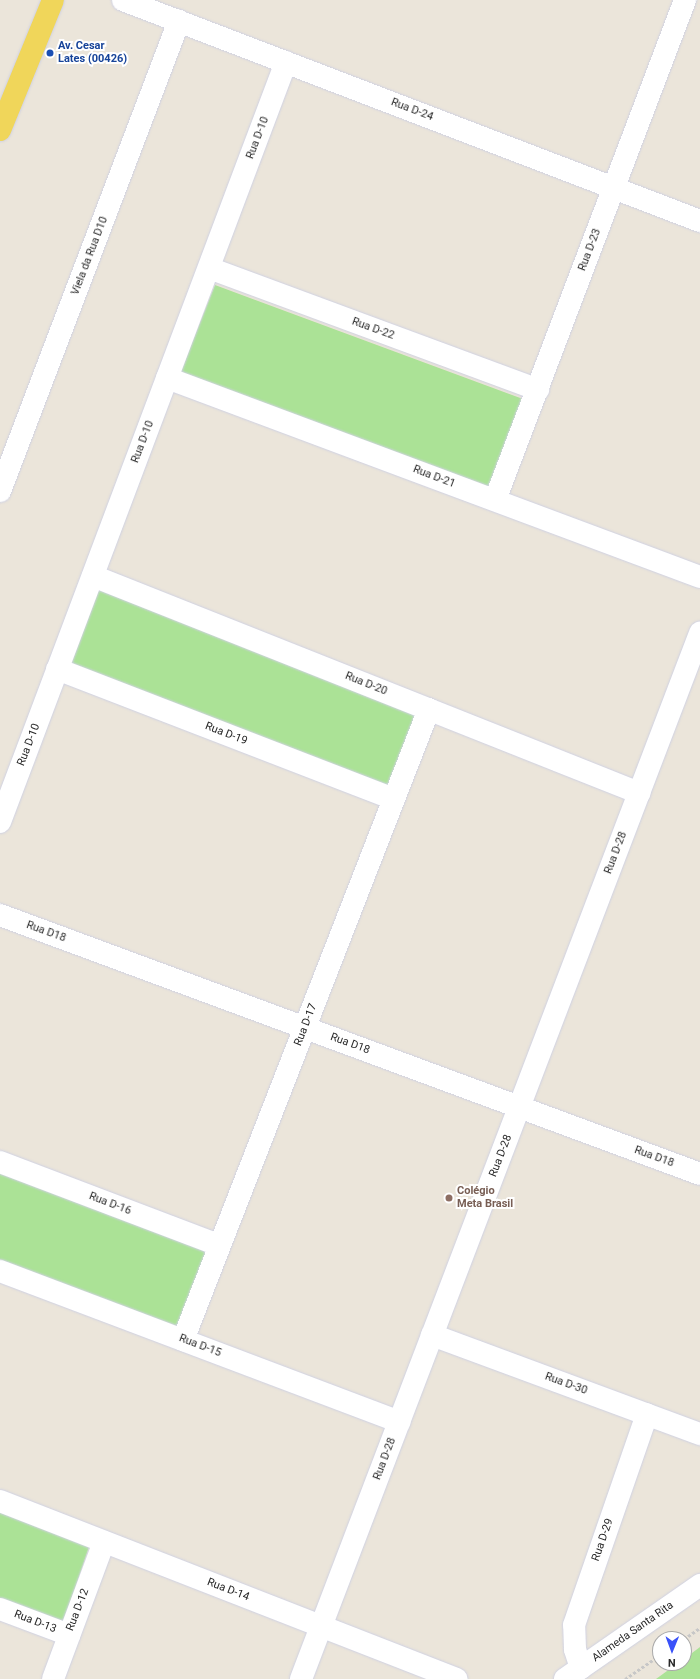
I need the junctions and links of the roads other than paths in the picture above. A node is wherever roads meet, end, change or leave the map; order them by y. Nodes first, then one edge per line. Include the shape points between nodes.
1 (53, 0) edge
2 (124, 0) edge
3 (685, 0) edge
4 (179, 20) junction
5 (286, 62) junction
6 (0, 130) edge
7 (614, 188) junction
8 (700, 221) edge
9 (209, 268) junction
10 (167, 378) junction
11 (538, 390) junction
12 (0, 491) edge
13 (495, 500) junction
14 (92, 576) junction
15 (700, 577) edge
16 (700, 633) edge
17 (694, 668) edge
18 (57, 669) junction
19 (429, 710) junction
20 (639, 793) junction
21 (394, 799) junction
22 (0, 822) edge
23 (0, 915) edge
24 (305, 1028) junction
25 (519, 1107) junction
26 (0, 1162) edge
27 (700, 1174) edge
28 (219, 1245) junction
29 (0, 1271) edge
30 (432, 1335) junction
31 (182, 1340) junction
32 (647, 1414) junction
33 (399, 1422) junction
34 (700, 1434) edge
35 (0, 1501) edge
36 (104, 1542) junction
37 (700, 1585) edge
38 (0, 1609) edge
39 (321, 1626) junction
40 (69, 1635) junction
41 (573, 1673) edge
42 (53, 1679) edge
43 (301, 1679) edge
44 (456, 1679) edge

1 - 6 main road
2 - 4 street, Rua D-24
3 - 7 street, Rua D-23
4 - 5 street, Rua D-24
4 - 12 street, Viela da Rua D10
5 - 7 street, Rua D-24
5 - 9 street, Rua D-10
7 - 8 street, Rua D-24
7 - 11 street, Rua D-23
9 - 10 street, Rua D-10
9 - 11 street, Rua D-22
10 - 13 street, Rua D-21
10 - 14 street, Rua D-10
11 - 13 street, Rua D-23
13 - 15 street, Rua D-21
14 - 18 street, Rua D-10
14 - 19 street, Rua D-20
16 - 17 street, Rua D-28
17 - 20 street, Rua D-28
18 - 21 street, Rua D-19
18 - 22 street, Rua D-10
19 - 20 street, Rua D-20
19 - 21 street, Rua D-17
20 - 25 street, Rua D-28
21 - 24 street, Rua D-17
23 - 24 street, Rua D18
24 - 25 street, Rua D18
24 - 28 street, Rua D-17
25 - 27 street, Rua D18
25 - 30 street, Rua D-28
26 - 28 street, Rua D-16
28 - 31 street, Rua D-17
29 - 31 street, Rua D-15
30 - 32 street, Rua D-30
30 - 33 street, Rua D-28
31 - 33 street, Rua D-15
32 - 34 street, Rua D-30
32 - 41 street, Rua D-29 via 574,1625
33 - 39 street, Rua D-28
35 - 36 street, Rua D-14
36 - 39 street, Rua D-14
36 - 40 street, Rua D-12
37 - 41 street, Alameda Santa Rita
38 - 40 street, Rua D-13
39 - 43 street, Rua D-28
39 - 44 street, Rua D-14
40 - 42 street, Rua D-12

